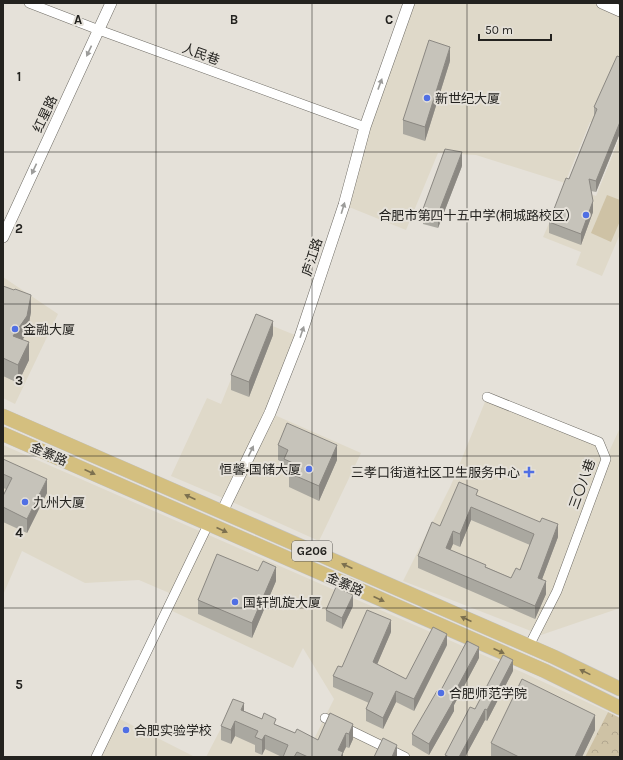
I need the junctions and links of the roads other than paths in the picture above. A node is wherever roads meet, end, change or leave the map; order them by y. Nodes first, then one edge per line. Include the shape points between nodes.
1 (29, 3) edge
2 (111, 3) edge
3 (409, 3) edge
4 (602, 3) edge
5 (620, 11) edge
6 (99, 30) junction
7 (365, 127) junction
8 (3, 237) edge
9 (487, 397) dead end
10 (3, 416) edge
11 (3, 434) edge
12 (222, 512) junction
13 (205, 531) dead end
14 (529, 646) junction
15 (620, 689) edge
16 (620, 708) edge
17 (325, 718) dead end
18 (96, 757) edge
19 (405, 757) edge

1 - 6 street, 人民巷
2 - 6 street, 红星路
7 -> 3 street, 庐江路
4 - 5 street
6 - 7 street, 人民巷
6 -> 8 street, 红星路
12 -> 7 street, 庐江路 via 270,413 300,337 344,206
9 - 14 street, 三〇八巷 via 599,442 606,459 557,591
12 -> 10 main road, 金寨路 / G206
11 -> 16 main road, 金寨路 via 545,671
14 -> 12 main road, 金寨路 / G206
13 - 18 street
15 -> 14 main road, 金寨路 / G206
17 - 19 street

